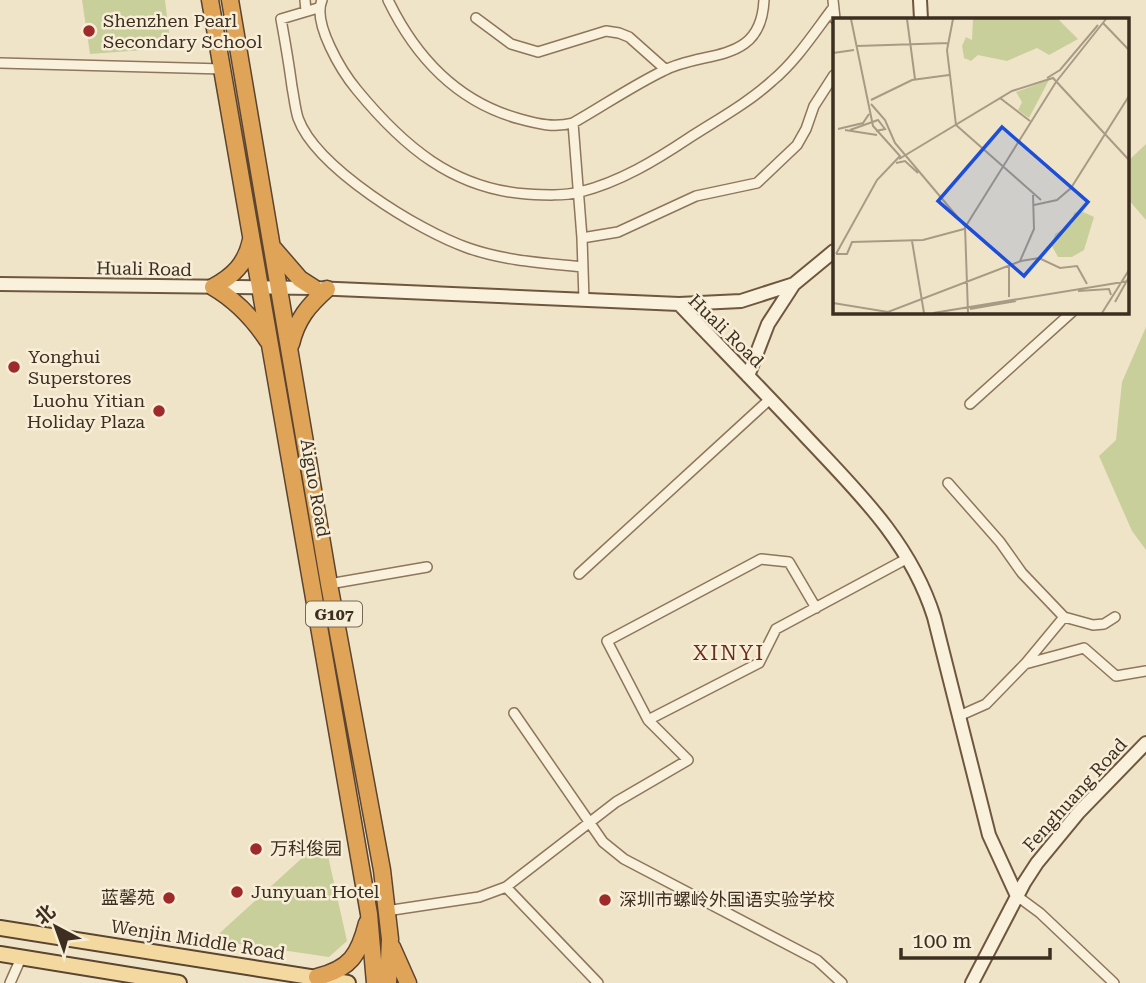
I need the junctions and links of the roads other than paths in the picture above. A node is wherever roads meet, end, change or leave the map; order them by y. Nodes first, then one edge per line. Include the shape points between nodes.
1 (210, 0) edge
2 (230, 0) edge
3 (305, 0) edge
4 (388, 0) edge
5 (764, 0) edge
6 (920, 0) edge
7 (320, 4) edge
8 (833, 4) edge
9 (306, 11) junction
10 (477, 18) dead end
11 (920, 18) edge
12 (0, 63) edge
13 (223, 69) junction
14 (665, 69) junction
15 (833, 78) edge
16 (573, 124) junction
17 (579, 192) junction
18 (252, 234) junction
19 (582, 238) junction
20 (272, 246) junction
21 (833, 253) edge
22 (583, 267) junction
23 (0, 284) edge
24 (794, 284) junction
25 (213, 288) junction
26 (261, 288) junction
27 (279, 288) junction
28 (320, 289) junction
29 (584, 300) junction
30 (679, 304) junction
31 (1071, 313) edge
32 (271, 345) junction
33 (289, 350) junction
34 (748, 376) junction
35 (770, 399) junction
36 (970, 404) dead end
37 (948, 483) dead end
38 (908, 558) junction
39 (427, 567) dead end
40 (579, 574) dead end
41 (329, 584) junction
42 (816, 608) junction
43 (1064, 617) junction
44 (1115, 617) dead end
45 (1025, 664) junction
46 (1146, 671) edge
47 (514, 713) dead end
48 (959, 716) junction
49 (648, 720) junction
50 (1146, 743) edge
51 (589, 822) junction
52 (506, 887) junction
53 (1017, 896) junction
54 (386, 911) junction
55 (369, 914) junction
56 (0, 928) edge
57 (390, 939) junction
58 (0, 954) edge
59 (21, 958) junction
60 (317, 977) junction
61 (153, 981) edge
62 (10, 983) edge
63 (179, 983) edge
64 (348, 983) edge
65 (374, 983) edge
66 (388, 983) edge
67 (408, 983) edge
68 (598, 983) edge
69 (842, 983) edge
70 (972, 983) edge
71 (1114, 983) edge

1 - 13 highway, Aiguo Road / G107
2 - 20 highway, Aiguo Road / G107
3 - 9 street
4 - 16 street via 418,52 468,98 497,113 539,125
5 - 14 street via 756,30 744,45 728,54
6 - 11 street
7 - 9 street
7 - 17 street via 332,55 342,73 400,137 438,166 468,183 499,192
8 - 17 street via 770,83 657,159
9 - 22 street via 281,19 298,117 336,167 422,228 468,248 514,260
10 - 14 street via 511,44 538,52 606,32 619,33
12 - 13 street
13 - 18 highway, Aiguo Road / G107
14 - 16 street
15 - 19 street via 797,145 757,183 696,196 618,232
16 - 17 street
17 - 19 street
18 - 25 highway via 244,261
18 - 26 highway, Aiguo Road / G107
19 - 22 street
20 - 27 highway, Aiguo Road / G107
20 - 28 highway via 300,279
21 - 24 street
22 - 29 street
23 - 25 street, Huali Road
24 - 30 street via 741,301
24 - 34 street via 768,324
25 - 26 street, Huali Road
25 - 32 highway via 244,309
26 - 27 street, Huali Road
26 - 32 highway, Aiguo Road / G107
27 - 28 street, Huali Road
27 - 33 highway, Aiguo Road / G107
28 - 29 street, Huali Road
28 - 33 highway via 295,327
29 - 30 street, Huali Road
30 - 34 street, Huali Road
31 - 36 street
32 - 55 highway, Aiguo Road / G107
33 - 41 highway, Aiguo Road / G107
34 - 35 street, Huali Road
35 - 38 street, Huali Road via 872,508
35 - 40 street
37 - 43 street
38 - 42 street
38 - 48 street, Huali Road via 932,608
39 - 41 street
41 - 54 highway, Aiguo Road / G107
42 - 49 street via 776,629 759,663
42 - 49 street via 789,562 761,559 607,641
43 - 44 street via 1093,625
43 - 45 street
45 - 46 street via 1084,648 1116,676
45 - 48 street via 986,704
47 - 51 street
48 - 53 street, Huali Road via 989,835
49 - 51 street via 688,760
50 - 53 street, Fenghuang Road via 1058,836
51 - 52 street
51 - 69 street via 603,842 624,859 817,960
52 - 54 street via 479,897
52 - 68 street
53 - 70 street, Fenghuang Road
53 - 71 street
54 - 57 highway, Aiguo Road / G107
55 - 60 highway via 358,951 350,961
55 - 65 highway, Aiguo Road / G107
56 - 60 main road, Wenjin Middle Road
57 - 66 highway, Aiguo Road / G107
57 - 67 highway
58 - 59 main road
59 - 61 main road
59 - 62 street
60 - 64 main road, Wenjin Middle Road
61 - 63 main road

